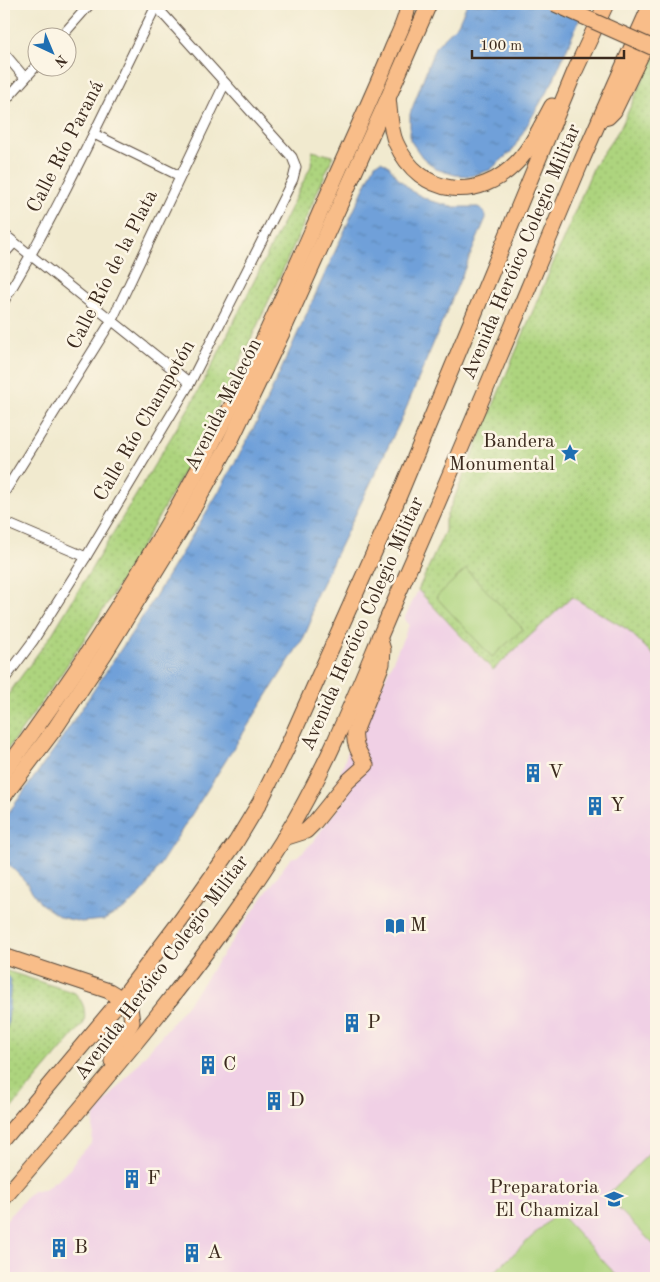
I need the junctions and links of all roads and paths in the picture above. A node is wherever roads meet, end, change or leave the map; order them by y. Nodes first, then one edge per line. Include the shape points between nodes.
1 (90, 4) edge
2 (408, 4) edge
3 (428, 4) edge
4 (555, 4) edge
5 (606, 4) edge
6 (651, 4) edge
7 (155, 5) edge
8 (656, 24) edge
9 (69, 28) edge
10 (656, 48) edge
11 (4, 53) edge
12 (576, 71) junction
13 (28, 75) edge
14 (25, 78) junction
15 (225, 83) junction
16 (388, 98) junction
17 (4, 102) edge
18 (600, 119) junction
19 (94, 134) junction
20 (180, 176) junction
21 (4, 234) edge
22 (14, 243) junction
23 (4, 254) edge
24 (30, 257) junction
25 (4, 301) edge
26 (112, 320) junction
27 (190, 383) junction
28 (4, 493) edge
29 (4, 522) edge
30 (86, 557) junction
31 (379, 637) junction
32 (4, 680) edge
33 (4, 772) edge
34 (4, 796) edge
35 (284, 838) junction
36 (4, 956) edge
37 (122, 998) junction
38 (110, 1072) junction
39 (4, 1139) edge
40 (4, 1198) edge

1 - 9 street
2 - 33 main road, Avenida Malecón via 383,72 229,411 143,565 84,658
3 - 16 main road, Avenida Malecón
4 - 10 main road, bridge
5 - 12 main road, Avenida Heróico Colegio Militar
6 - 18 main road, Avenida Heróico Colegio Militar
7 - 15 street
7 - 19 street, Calle Río Paraná
8 - 18 main road via 614,111 608,118
11 - 14 street
12 - 16 main road via 518,162 496,180 467,190 443,187 410,166 394,141
12 - 37 main road, Avenida Heróico Colegio Militar via 396,503 285,752 236,842
13 - 14 street
14 - 17 street
15 - 20 street, Calle Río de la Plata
15 - 27 street, Calle Río Champotón via 292,157 296,167 293,180
16 - 34 main road, Avenida Malecón via 230,444 105,653 56,727
18 - 31 main road, Avenida Heróico Colegio Militar
19 - 20 street
19 - 24 street, Calle Río Paraná
20 - 26 street, Calle Río de la Plata
21 - 22 street
22 - 23 street
22 - 24 street
24 - 25 street, Calle Río Paraná
24 - 26 street
26 - 27 street
26 - 28 street, Calle Río de la Plata
27 - 30 street, Calle Río Champotón
29 - 30 street
30 - 32 street, Calle Río Champotón
31 - 35 main road, Avenida Heróico Colegio Militar via 315,783
31 - 35 main road via 383,650 382,664 354,737 366,765 347,782 306,831
35 - 38 main road, Avenida Heróico Colegio Militar via 202,956
36 - 37 main road
37 - 38 main road via 130,1008 132,1022 115,1051
37 - 39 main road, Avenida Heróico Colegio Militar
38 - 40 main road, Avenida Heróico Colegio Militar

